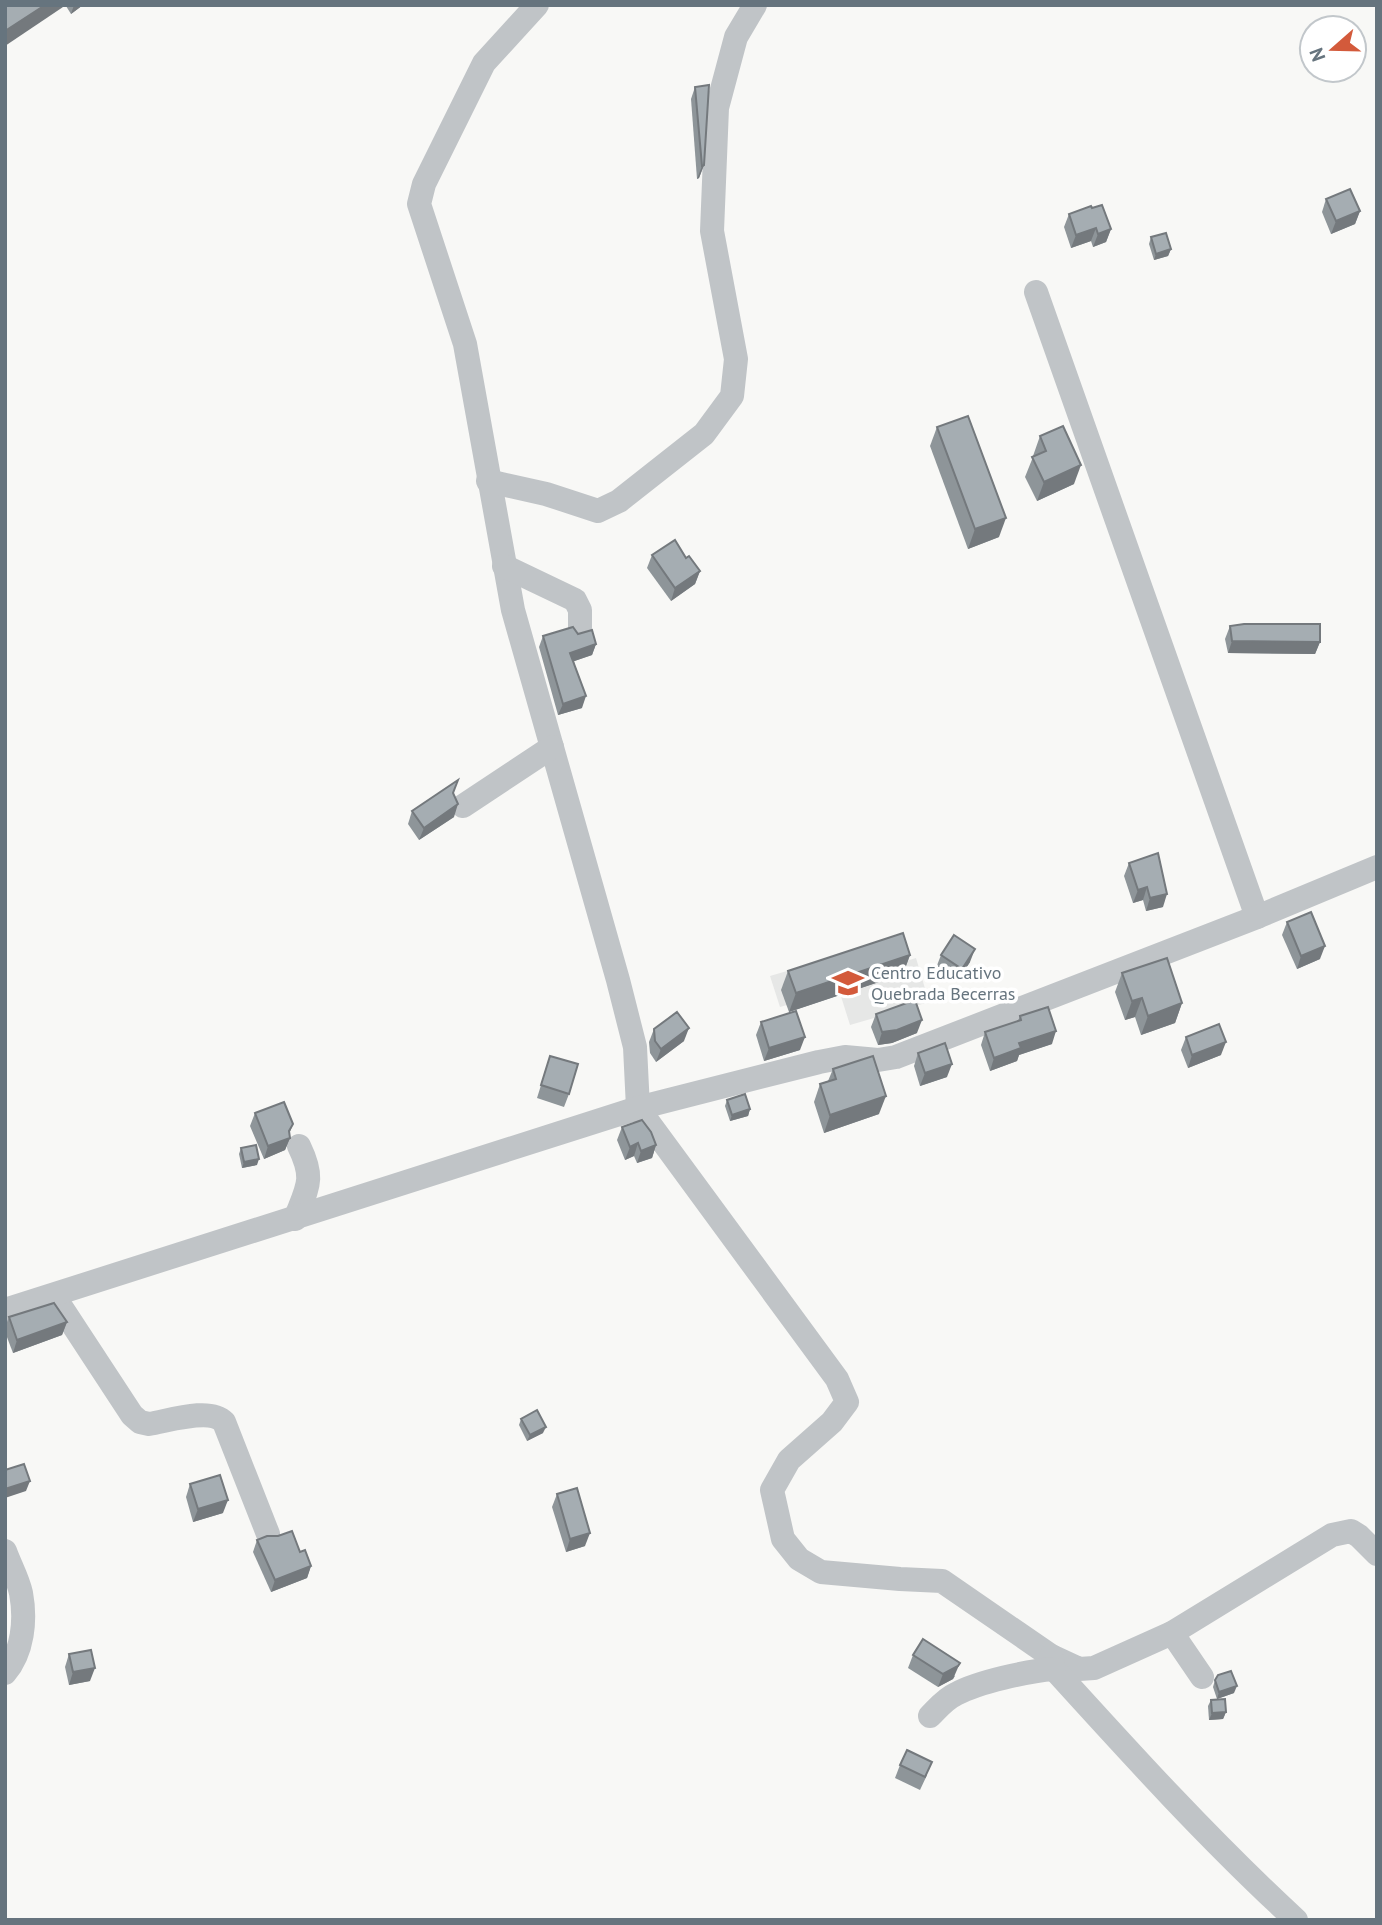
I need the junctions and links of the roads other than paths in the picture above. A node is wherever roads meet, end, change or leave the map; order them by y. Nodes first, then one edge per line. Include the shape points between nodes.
1 (537, 5) edge
2 (755, 5) edge
3 (1036, 292) dead end
4 (488, 481) junction
5 (504, 566) junction
6 (580, 629) dead end
7 (552, 747) junction
8 (463, 806) dead end
9 (1377, 867) edge
10 (1257, 917) junction
11 (638, 1108) junction
12 (299, 1146) dead end
13 (295, 1219) junction
14 (54, 1296) junction
15 (5, 1310) edge
16 (268, 1534) edge
17 (5, 1551) edge
18 (1377, 1554) edge
19 (1172, 1633) junction
20 (1052, 1662) junction
21 (5, 1673) edge
22 (1202, 1677) dead end
23 (930, 1716) dead end
24 (1296, 1920) edge

1 - 4 street via 484,63 424,184 419,204 465,344
2 - 4 street via 736,37 717,108 712,231 736,359 732,396 704,434 620,501 598,511
3 - 10 street
4 - 5 street
5 - 6 street via 575,600
5 - 7 street
7 - 8 street
7 - 11 street via 635,1047
9 - 10 street
10 - 11 street via 896,1057 819,1062
11 - 13 street
11 - 20 street via 836,1379 848,1402 789,1460 772,1490 783,1539 799,1559 821,1572 942,1581
12 - 13 street via 309,1184
13 - 14 street
14 - 15 street
14 - 16 street via 139,1422 209,1414 220,1417
17 - 21 street via 21,1594 22,1637 14,1663
18 - 19 street via 1351,1531 1332,1535
19 - 20 street via 1094,1668
19 - 22 street
20 - 23 street via 957,1693
20 - 24 street via 1219,1847

